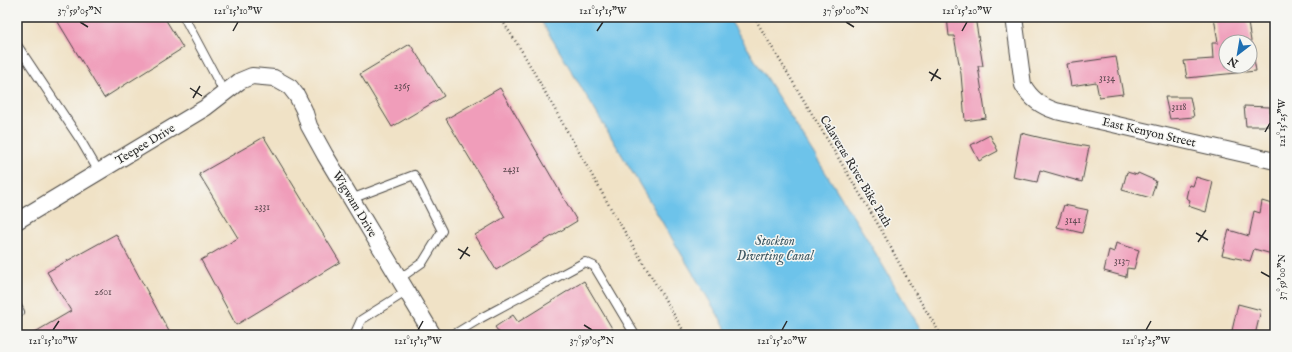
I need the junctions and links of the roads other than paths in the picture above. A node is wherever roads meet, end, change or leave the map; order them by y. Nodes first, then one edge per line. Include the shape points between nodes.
1 (184, 17) edge
2 (1014, 17) edge
3 (17, 45) edge
4 (274, 78) joint
5 (225, 94) junction
6 (1275, 160) edge
7 (99, 172) junction
8 (351, 199) junction
9 (17, 221) edge
10 (403, 285) junction
11 (17, 306) edge
12 (17, 314) edge
13 (356, 335) edge
14 (433, 335) edge
15 (453, 335) edge
16 (635, 335) edge

1 - 5 lane
2 - 6 street, East Kenyon Street via 1024,85 1028,93 1044,107
3 - 7 lane
4 - 5 street, Teepee Drive via 252,76 236,83
4 - 8 street, Wigwam Drive via 290,87 297,96 309,126
5 - 7 street, Teepee Drive
7 - 9 street, Teepee Drive
8 - 10 street, Wigwam Drive
8 - 10 lane via 414,176 442,231 423,262
10 - 13 lane via 361,320
10 - 14 street, Wigwam Drive
11 - 12 lane via 20,312
15 - 16 lane via 585,262 594,266

